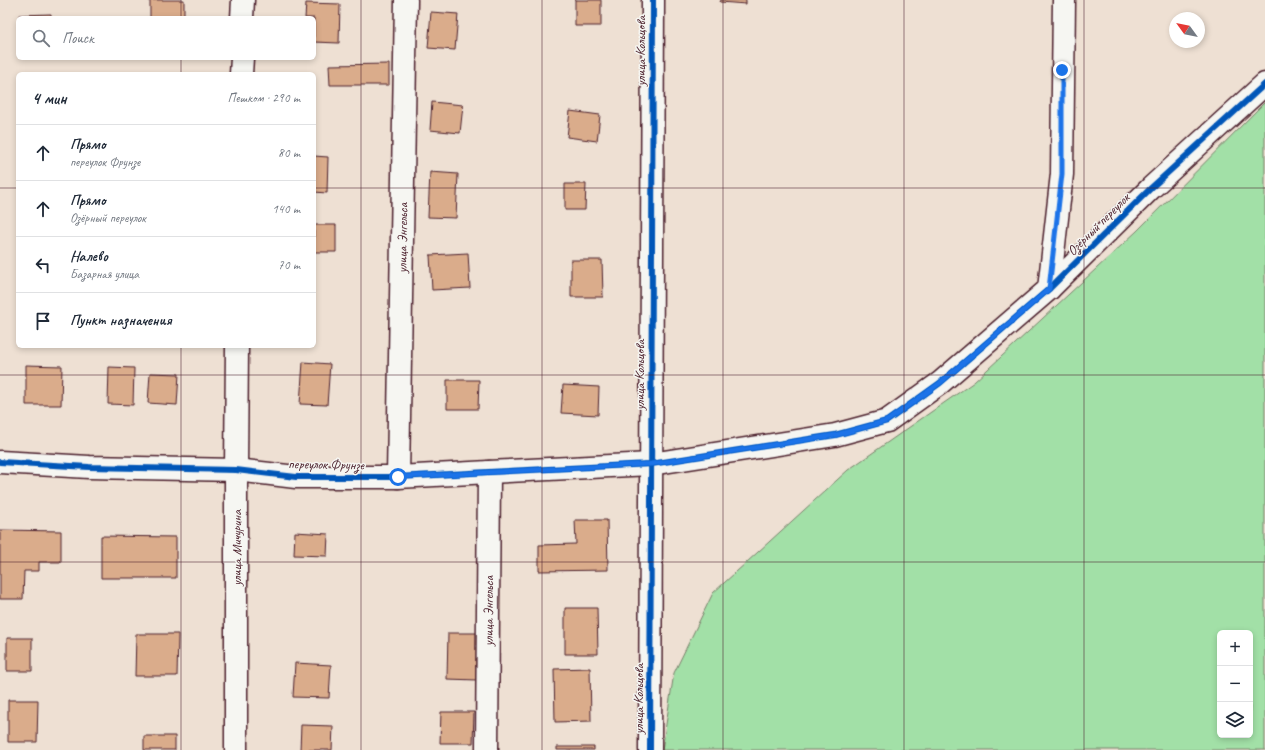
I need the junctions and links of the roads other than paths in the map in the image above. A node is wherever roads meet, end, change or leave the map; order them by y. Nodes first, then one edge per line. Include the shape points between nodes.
1 (243, 0) edge
2 (406, 0) edge
3 (653, 0) edge
4 (1064, 0) edge
5 (242, 16) edge
6 (242, 60) edge
7 (242, 72) edge
8 (1265, 84) edge
9 (1049, 289) junction
10 (237, 348) edge
11 (0, 462) edge
12 (651, 464) junction
13 (236, 470) junction
14 (489, 472) junction
15 (398, 477) junction
16 (236, 750) edge
17 (487, 750) edge
18 (650, 750) edge

1 - 5 street
2 - 15 street, улица Энгельса
3 - 12 street, улица Кольцова
4 - 9 street via 1062,174
6 - 7 street
8 - 9 street, Озёрный переулок via 1151,188
9 - 12 street, Озёрный переулок via 940,383 887,421 836,435
10 - 13 street, улица Мичурина
11 - 13 street, переулок Фрунзе
12 - 14 street, переулок Фрунзе
12 - 18 street, улица Кольцова
13 - 15 street, переулок Фрунзе via 296,476
13 - 16 street, улица Мичурина
14 - 15 street, переулок Фрунзе
14 - 17 street, улица Энгельса

